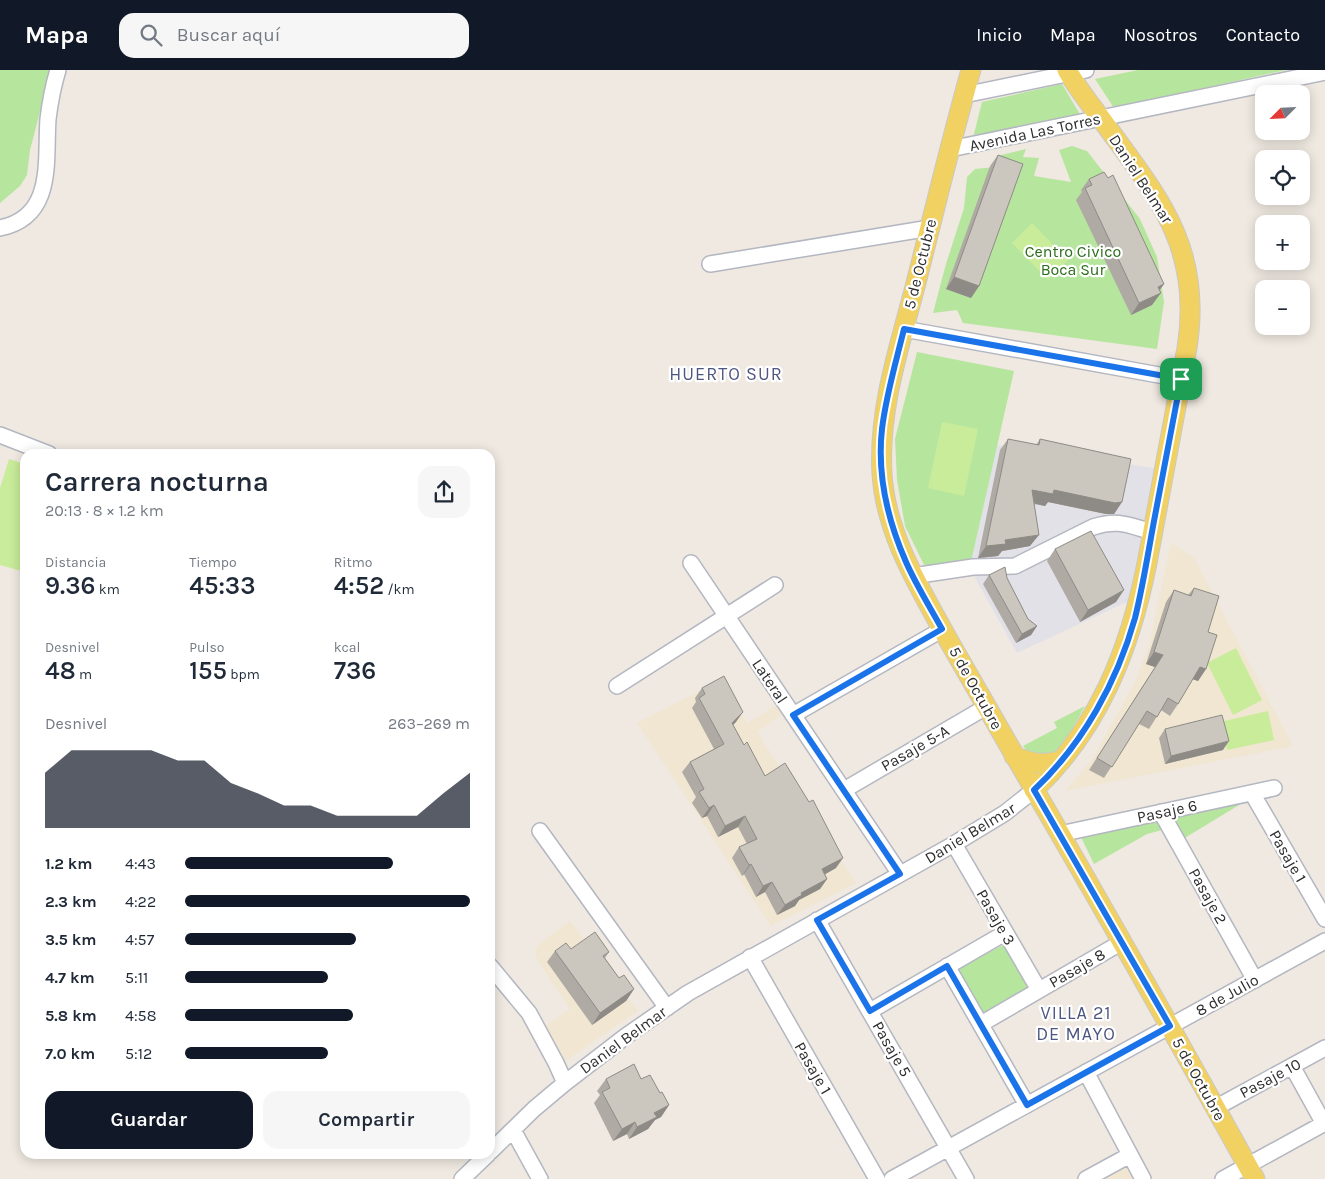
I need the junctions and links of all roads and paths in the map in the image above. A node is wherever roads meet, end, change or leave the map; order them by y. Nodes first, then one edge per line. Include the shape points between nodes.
1 (58, 70) edge
2 (971, 70) edge
3 (1074, 71) edge
4 (1325, 72) edge
5 (964, 95) junction
6 (1101, 118) junction
7 (950, 149) junction
8 (0, 228) edge
9 (930, 228) junction
10 (710, 264) dead end
11 (904, 329) junction
12 (1181, 379) junction
13 (0, 435) edge
14 (36, 449) edge
15 (1152, 532) junction
16 (691, 563) dead end
17 (1015, 566) junction
18 (913, 576) junction
19 (1009, 583) edge
20 (775, 585) dead end
21 (727, 616) junction
22 (942, 629) junction
23 (617, 686) dead end
24 (986, 707) junction
25 (793, 715) junction
26 (1014, 756) junction
27 (1062, 760) junction
28 (1274, 788) dead end
29 (844, 790) junction
30 (1034, 790) junction
31 (1252, 793) junction
32 (1161, 812) junction
33 (540, 831) dead end
34 (1060, 834) junction
35 (954, 844) junction
36 (900, 874) junction
37 (1325, 919) edge
38 (817, 920) junction
39 (1006, 933) junction
40 (1122, 942) junction
41 (1325, 942) edge
42 (750, 957) junction
43 (947, 966) junction
44 (495, 972) edge
45 (1256, 980) junction
46 (1039, 990) junction
47 (667, 1008) junction
48 (870, 1011) junction
49 (981, 1024) junction
50 (1170, 1026) junction
51 (1325, 1048) edge
52 (1292, 1066) junction
53 (1086, 1072) junction
54 (565, 1083) junction
55 (1027, 1105) junction
56 (1215, 1108) junction
57 (1325, 1124) edge
58 (513, 1130) junction
59 (495, 1147) edge
60 (948, 1148) junction
61 (1130, 1155) junction
62 (483, 1159) edge
63 (1251, 1172) edge
64 (462, 1179) edge
65 (540, 1179) edge
66 (877, 1179) edge
67 (892, 1179) edge
68 (966, 1179) edge
69 (1086, 1179) edge
70 (1143, 1179) edge
71 (1223, 1179) edge

1 - 8 street via 48,117 46,171 40,196 24,217
2 - 5 main road
3 - 5 street
3 - 6 main road, Daniel Belmar
4 - 6 street, Avenida Las Torres
5 - 7 main road, 5 de Octubre
6 - 7 street, Avenida Las Torres
6 - 12 main road, Daniel Belmar via 1159,201 1182,248 1189,278 1190,307
7 - 9 main road, 5 de Octubre
9 - 10 street
9 - 11 main road, 5 de Octubre
11 - 12 street
11 - 18 main road, 5 de Octubre via 885,410 882,456 892,523
12 - 15 main road, Daniel Belmar
13 - 14 street
15 - 17 street via 1116,522 1105,523
15 - 27 main road, Daniel Belmar via 1135,618 1120,662 1094,712
16 - 21 street, Lateral
17 - 18 street via 974,567
17 - 19 street via 1008,575
18 - 22 main road, 5 de Octubre
20 - 21 street
21 - 23 street
21 - 25 street, Lateral
22 - 24 main road, 5 de Octubre
22 - 25 street
24 - 26 main road, 5 de Octubre
24 - 29 street, Pasaje 5-A
25 - 29 street, Lateral
26 - 27 main road via 1038,764
26 - 30 main road, 5 de Octubre
27 - 30 main road, Daniel Belmar
28 - 31 street, Pasaje 6
29 - 36 street, Lateral
30 - 34 main road, 5 de Octubre
30 - 35 street, Daniel Belmar via 1005,813
31 - 32 street, Pasaje 6
31 - 37 street, Pasaje 1
32 - 34 street, Pasaje 6
32 - 45 street, Pasaje 2
33 - 47 street
34 - 40 main road, 5 de Octubre
35 - 36 street, Daniel Belmar
35 - 39 street, Pasaje 3
36 - 38 street, Daniel Belmar
38 - 42 street, Daniel Belmar
38 - 48 street, Pasaje 5
39 - 43 street
39 - 46 street, Pasaje 3
40 - 46 street, Pasaje 8
40 - 50 main road, 5 de Octubre
41 - 45 street, 8 de Julio
42 - 47 street, Daniel Belmar
42 - 66 street, Pasaje 1
43 - 48 street
43 - 49 street
44 - 54 street, Daniel Belmar via 529,1013
45 - 50 street, 8 de Julio
46 - 49 street, Pasaje 8
47 - 54 street, Daniel Belmar
48 - 60 street, Pasaje 5
49 - 55 street
50 - 53 street, 8 de Julio
50 - 56 main road, 5 de Octubre
51 - 52 street, Pasaje 10
52 - 56 street, Pasaje 10
52 - 57 street
53 - 55 street, 8 de Julio
53 - 61 street
54 - 58 street, Daniel Belmar
55 - 60 street, 8 de Julio
56 - 63 main road, 5 de Octubre
57 - 63 street
58 - 59 street, Daniel Belmar
58 - 65 street
60 - 67 street, 8 de Julio
60 - 68 street, Pasaje 5
61 - 69 street
61 - 70 street
62 - 64 street, Daniel Belmar
63 - 71 street

